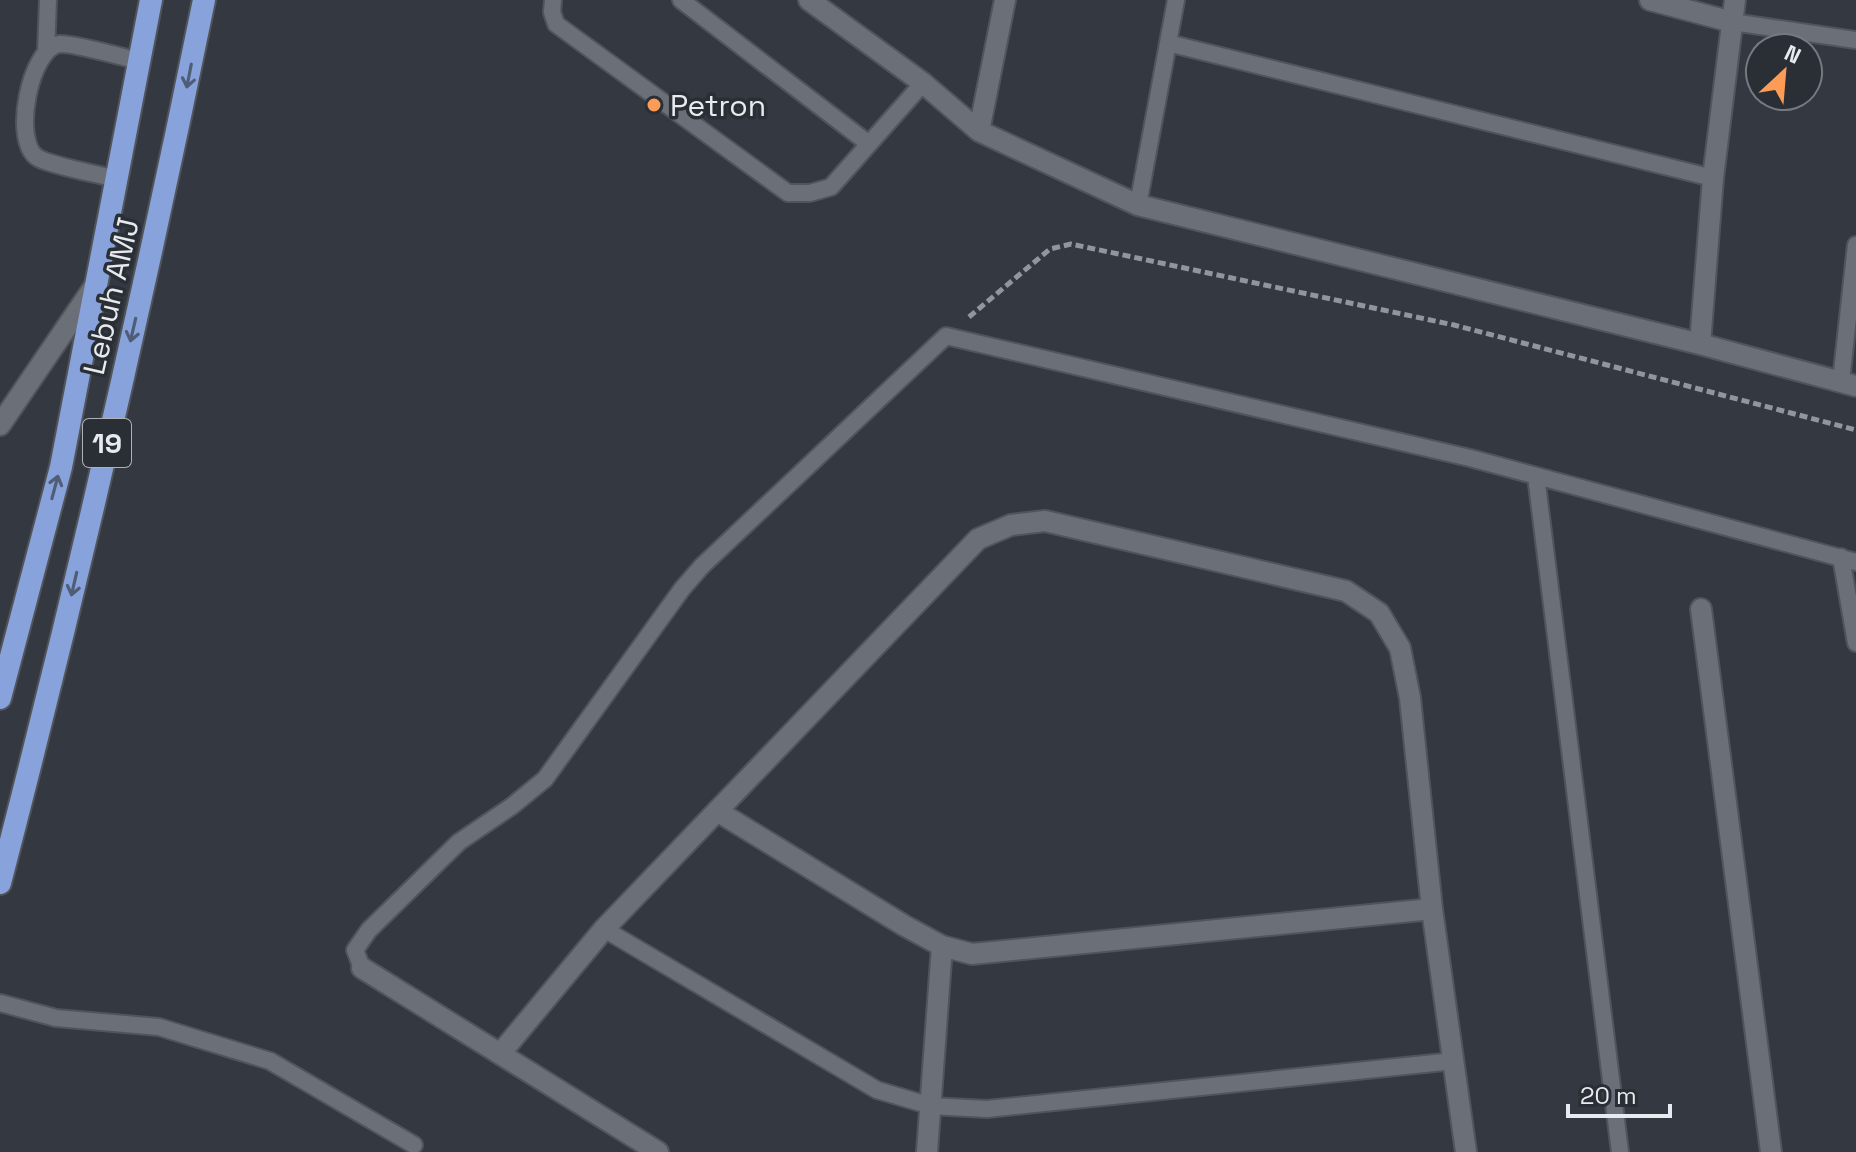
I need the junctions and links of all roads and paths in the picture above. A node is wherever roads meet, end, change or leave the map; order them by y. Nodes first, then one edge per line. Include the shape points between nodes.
1 (48, 0) edge
2 (151, 0) edge
3 (204, 0) edge
4 (553, 0) edge
5 (681, 0) edge
6 (1005, 0) edge
7 (1176, 0) edge
8 (1650, 0) edge
9 (1735, 0) edge
10 (817, 3) edge
11 (1732, 22) junction
12 (1856, 40) edge
13 (1168, 43) junction
14 (46, 51) junction
15 (139, 61) junction
16 (923, 83) junction
17 (979, 131) junction
18 (869, 144) junction
19 (1713, 178) junction
20 (116, 179) junction
21 (1138, 205) junction
22 (1856, 245) edge
23 (96, 284) junction
24 (946, 336) junction
25 (1700, 344) junction
26 (1849, 383) edge
27 (0, 425) edge
28 (1856, 430) edge
29 (1536, 476) junction
30 (1849, 560) edge
31 (1701, 609) dead end
32 (1856, 643) edge
33 (0, 698) edge
34 (717, 811) junction
35 (0, 883) edge
36 (1432, 909) junction
37 (604, 929) junction
38 (942, 946) junction
39 (362, 968) joint
40 (0, 1003) edge
41 (500, 1054) junction
42 (1454, 1061) junction
43 (931, 1106) junction
44 (414, 1145) dead end
45 (658, 1152) edge
46 (927, 1152) edge
47 (1466, 1152) edge
48 (1620, 1152) edge
49 (1771, 1152) edge

1 - 14 lane
2 - 15 highway, Lebuh AMJ / 19
3 -> 35 highway, Lebuh AMJ / 19 via 164,201
4 - 18 lane via 556,24 788,193 831,187
5 - 18 lane
6 - 17 street
7 - 13 lane
8 - 11 street
9 - 11 street
10 - 16 street
11 - 12 lane
11 - 19 street
13 - 19 lane
13 - 21 lane
14 - 15 lane via 59,44
14 - 20 lane via 35,69 23,122 26,142 36,157
15 - 20 highway, Lebuh AMJ / 19
16 - 17 street
16 - 18 lane
17 - 21 street
19 - 25 street
20 - 23 highway, Lebuh AMJ / 19
21 - 25 street
22 - 26 lane
23 - 27 street
33 -> 23 highway, Lebuh AMJ / 19 via 61,467
24 - 28 path via 1050,249 1071,244 1454,325
24 - 29 lane
24 - 39 lane via 702,566 545,779 459,842 369,930 355,950
25 - 26 street
29 - 30 lane
29 - 48 lane
30 - 32 lane
31 - 49 street
34 - 36 street via 978,539 1011,525 1045,521 1346,591 1379,613 1400,648 1410,698
34 - 37 street
34 - 38 street
36 - 38 street via 972,954
36 - 42 street
37 - 41 street
37 - 43 lane via 877,1090
38 - 43 street
39 - 41 street
40 - 44 lane via 56,1018 159,1027 270,1061
41 - 45 street
42 - 43 lane via 987,1109
42 - 47 street
43 - 46 street

